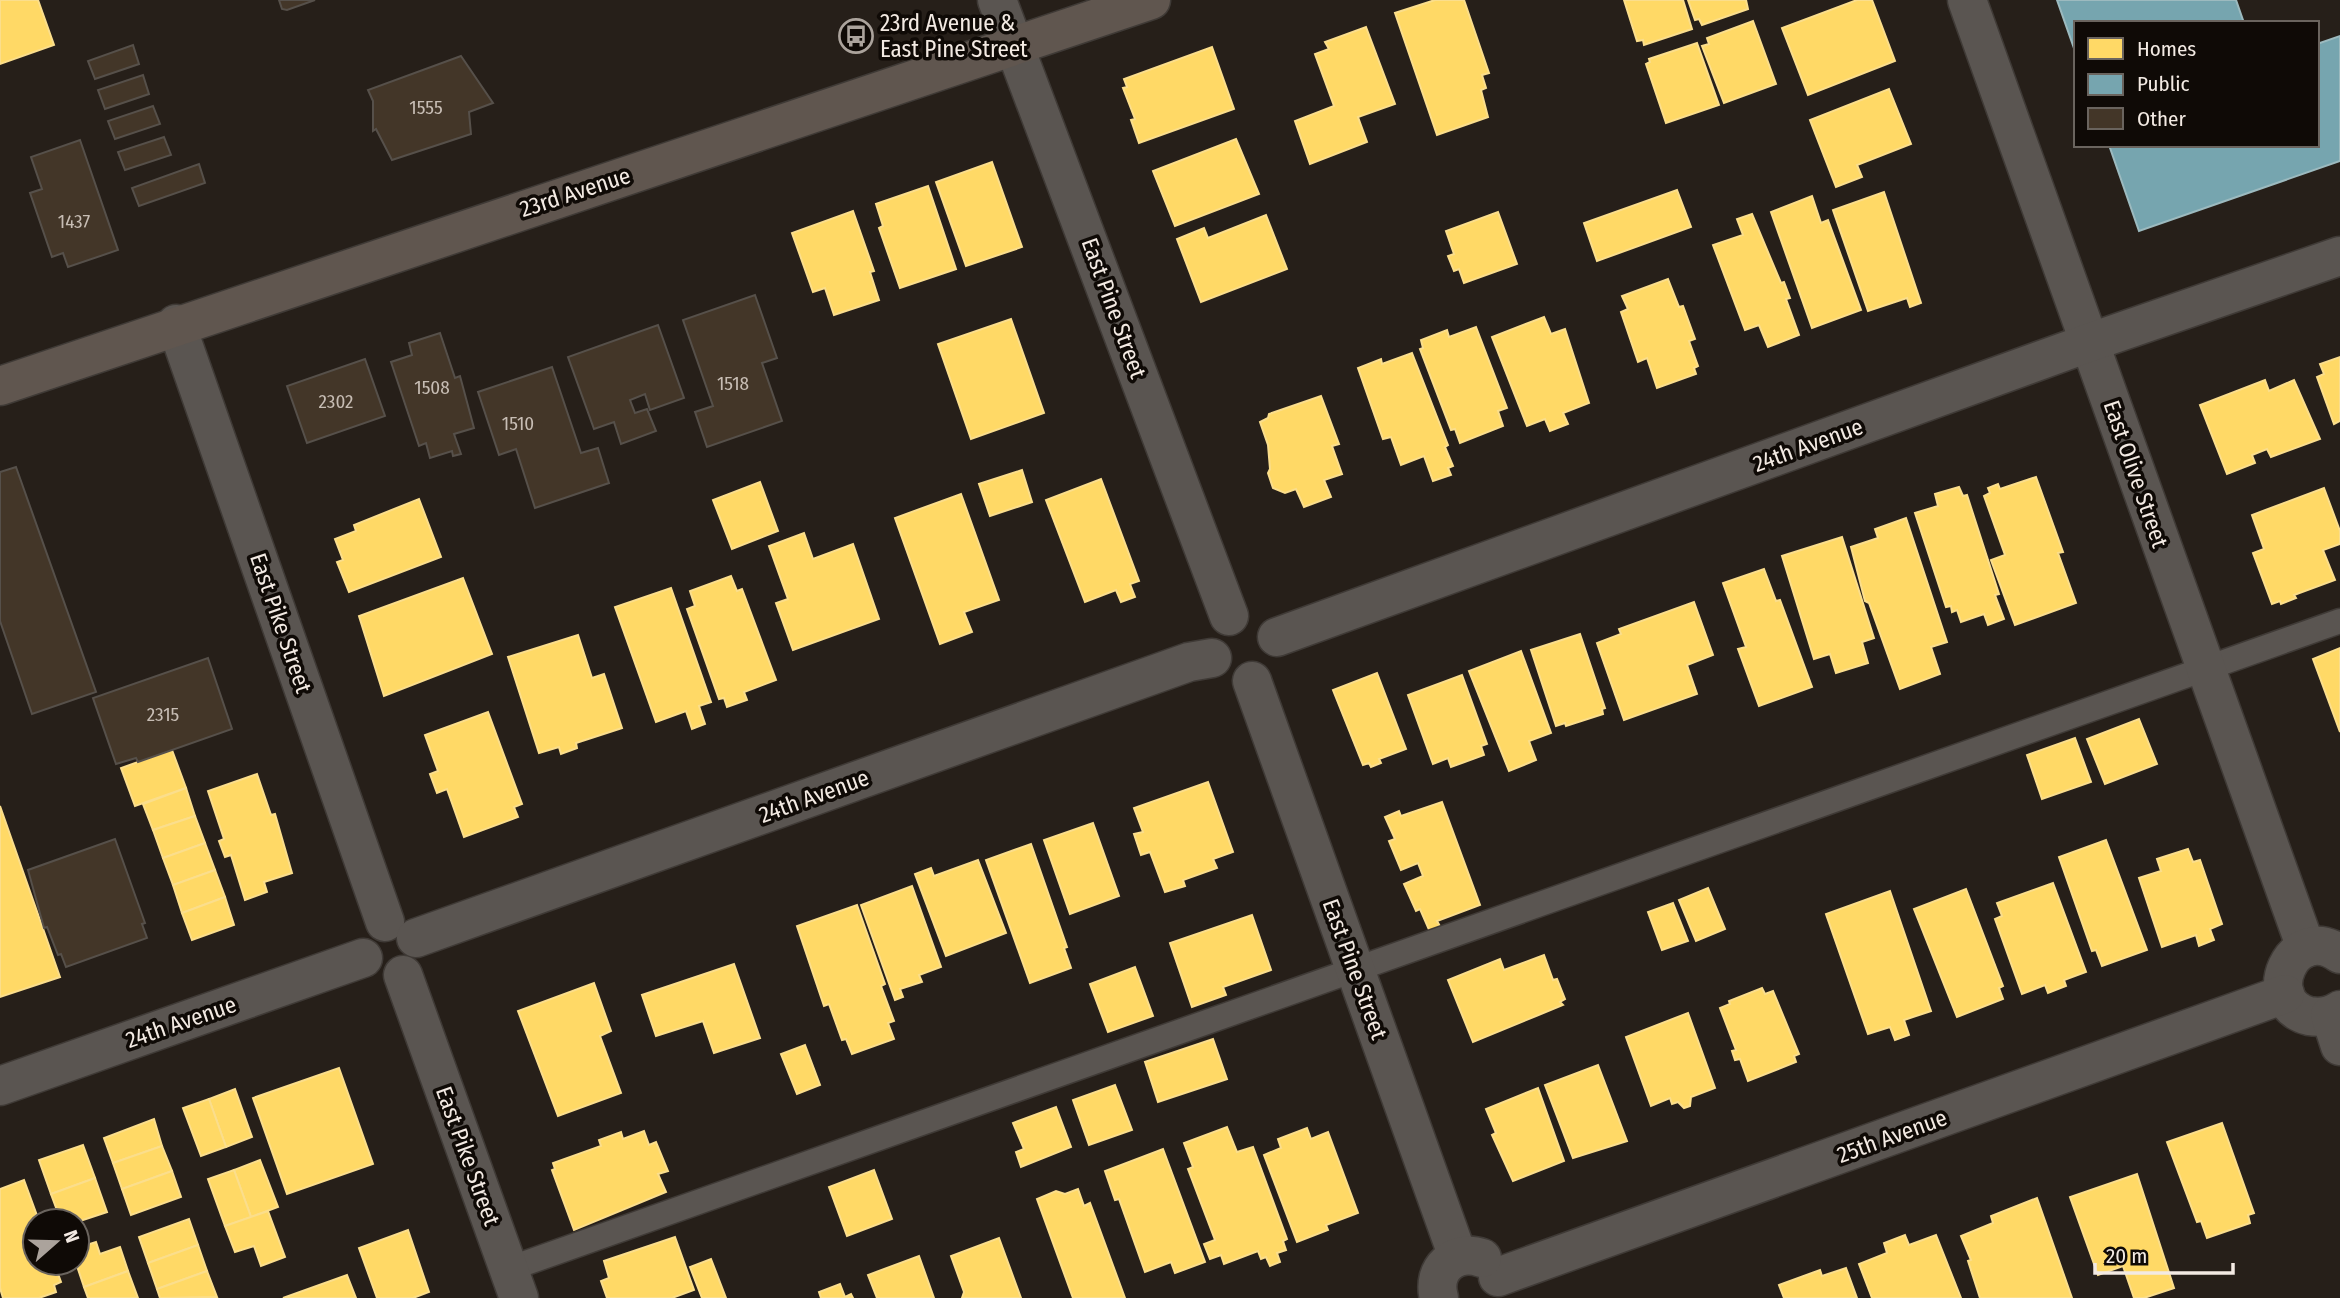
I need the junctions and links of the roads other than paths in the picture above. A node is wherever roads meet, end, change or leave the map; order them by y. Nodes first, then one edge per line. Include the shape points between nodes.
1 (997, 0) edge
2 (1151, 0) edge
3 (1967, 0) edge
4 (1014, 46) junction
5 (2340, 256) edge
6 (176, 324) junction
7 (2091, 342) junction
8 (0, 386) edge
9 (1229, 616) junction
10 (2340, 621) edge
11 (1277, 637) junction
12 (1212, 658) junction
13 (2204, 669) junction
14 (1252, 681) junction
15 (400, 930) junction
16 (2323, 951) edge
17 (363, 958) junction
18 (1354, 968) junction
19 (403, 975) junction
20 (2285, 994) junction
21 (2337, 1024) edge
22 (0, 1086) edge
23 (1458, 1257) junction
24 (514, 1284) edge
25 (1498, 1288) edge
26 (1438, 1298) edge

1 - 4 street, East Pine Street
2 - 4 main road, 23rd Avenue
3 - 7 street, East Olive Street
4 - 6 main road, 23rd Avenue
4 - 9 street, East Pine Street
5 - 7 street, 24th Avenue
6 - 8 main road, 23rd Avenue
6 - 15 street, East Pike Street
7 - 11 street, 24th Avenue
7 - 13 street, East Olive Street
9 - 11 street via 1261,616
9 - 12 street via 1214,631
10 - 13 lane
11 - 14 street via 1280,649 1272,668
12 - 14 street via 1229,679
12 - 15 street, 24th Avenue via 1189,662
13 - 16 street, East Olive Street
13 - 18 lane
14 - 18 street, East Pine Street
15 - 17 street via 369,930
15 - 19 street via 418,958
16 - 20 street via 2293,956 2283,976
17 - 19 street via 377,976
17 - 22 street, 24th Avenue
18 - 23 street, East Pine Street
18 - 24 lane
19 - 24 street, East Pike Street
20 - 21 street via 2303,1014
20 - 25 street, 25th Avenue
23 - 25 street via 1474,1255 1492,1264
23 - 26 street via 1438,1276

